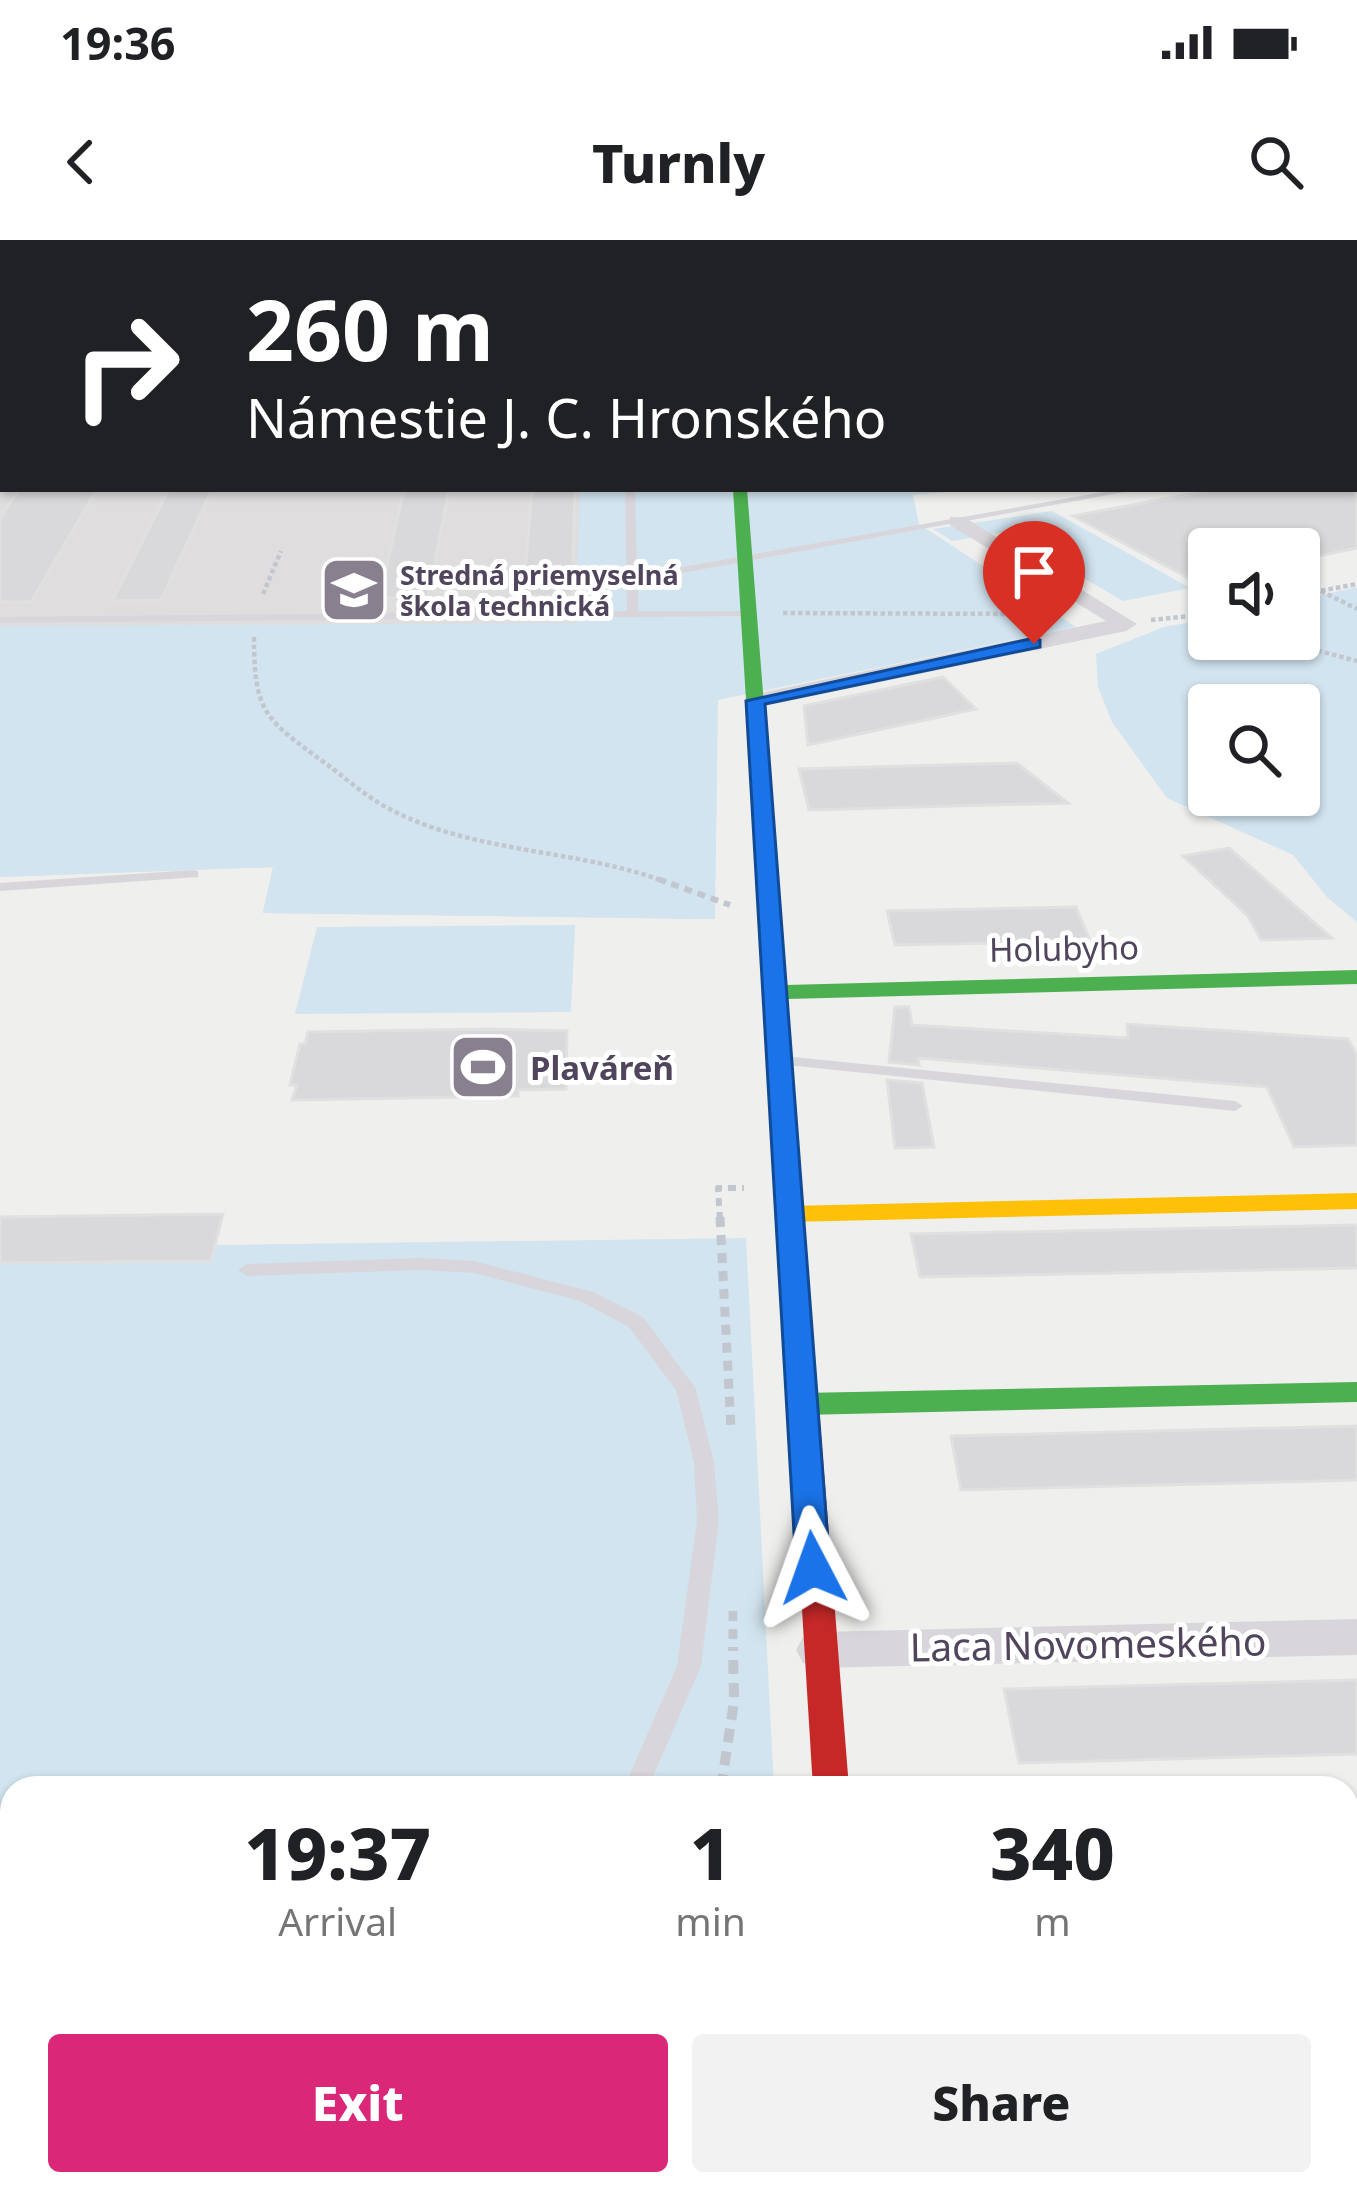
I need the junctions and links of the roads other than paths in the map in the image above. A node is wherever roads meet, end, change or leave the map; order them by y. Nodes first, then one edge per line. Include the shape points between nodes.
1 (630, 492) edge
2 (740, 492) edge
3 (1119, 492) edge
4 (957, 521) junction
5 (743, 561) junction
6 (632, 579) junction
7 (747, 613) junction
8 (633, 614) junction
9 (0, 620) edge
10 (755, 701) junction
11 (194, 874) dead end
12 (0, 887) edge
13 (1357, 977) edge
14 (773, 992) junction
15 (778, 1060) junction
16 (1235, 1106) dead end
17 (1357, 1201) edge
18 (789, 1214) junction
19 (247, 1270) dead end
20 (1357, 1392) edge
21 (802, 1404) junction
22 (1357, 1637) edge
23 (819, 1649) junction
24 (641, 1776) edge
25 (830, 1776) edge

1 - 6 lane
2 - 5 street
3 - 4 lane
4 - 5 lane
4 - 10 street via 1126,624
5 - 6 lane
5 - 7 street
6 - 8 lane
7 - 8 lane
7 - 10 street
8 - 9 lane
10 - 14 street
11 - 12 lane
13 - 14 street, Holubyho
14 - 15 street
15 - 16 lane
15 - 18 street
17 - 18 street
18 - 21 street
19 - 24 lane via 474,1268 586,1296 636,1322 686,1389 708,1520 689,1666
20 - 21 street
21 - 23 street
22 - 23 street, Laca Novomeského
23 - 25 street

